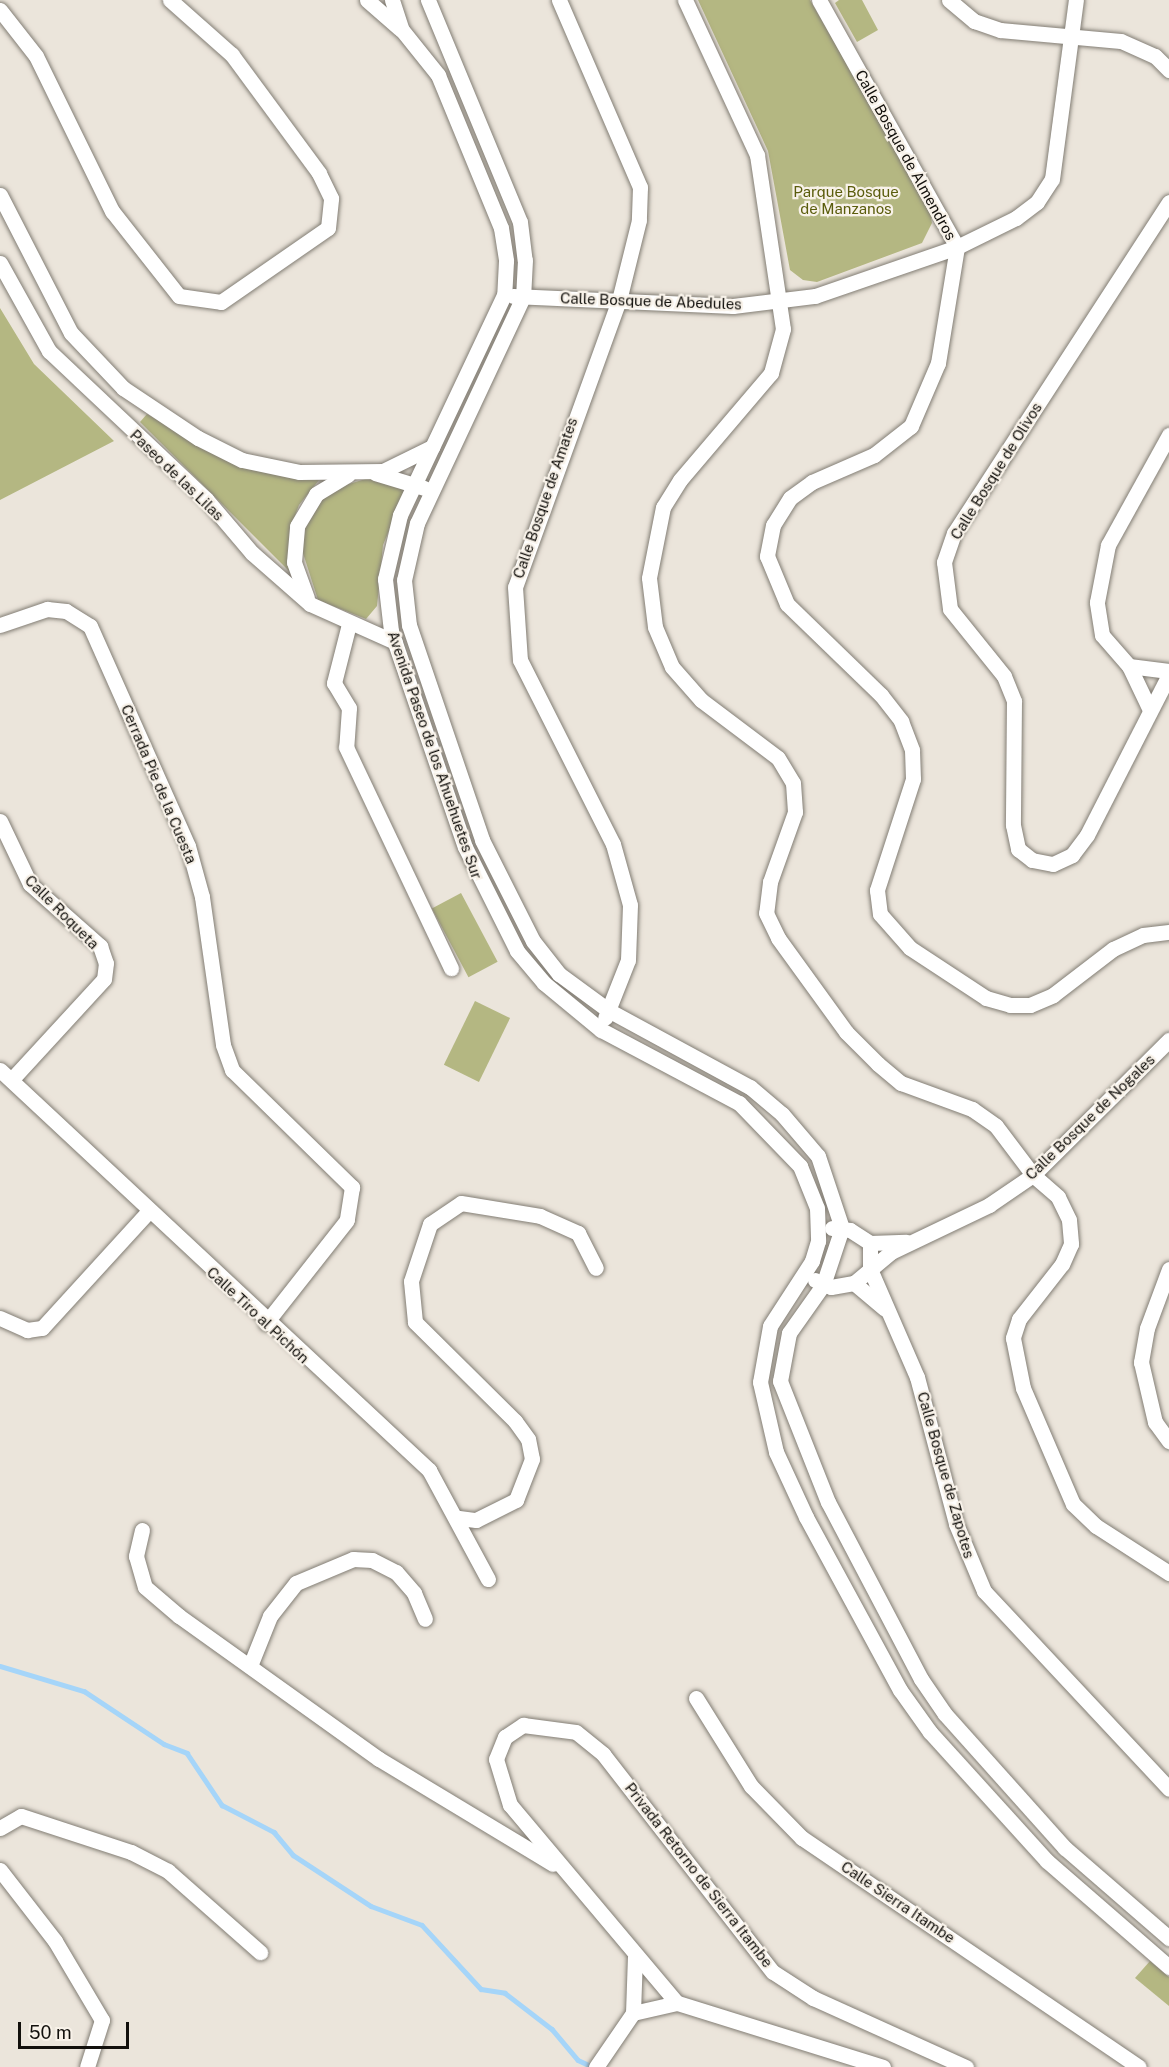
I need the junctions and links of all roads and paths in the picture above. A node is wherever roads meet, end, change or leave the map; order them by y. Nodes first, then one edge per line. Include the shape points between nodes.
1 (170, 0) edge
2 (367, 0) edge
3 (392, 0) edge
4 (428, 0) edge
5 (559, 0) edge
6 (685, 0) edge
7 (819, 0) edge
8 (949, 0) edge
9 (1076, 0) edge
10 (0, 10) edge
11 (402, 30) junction
12 (1073, 36) junction
13 (1169, 70) edge
14 (0, 195) edge
15 (1169, 202) edge
16 (957, 247) junction
17 (0, 263) edge
18 (504, 295) junction
19 (523, 297) junction
20 (619, 300) junction
21 (780, 301) junction
22 (1169, 435) edge
23 (437, 443) junction
24 (371, 472) junction
25 (351, 473) junction
26 (415, 486) junction
27 (432, 490) junction
28 (310, 604) junction
29 (349, 624) junction
30 (0, 625) edge
31 (395, 642) junction
32 (1129, 666) junction
33 (1169, 673) edge
34 (1150, 710) junction
35 (0, 820) edge
36 (1169, 932) edge
37 (451, 968) dead end
38 (608, 1010) junction
39 (601, 1030) junction
40 (1169, 1040) edge
41 (6, 1075) edge
42 (1033, 1175) junction
43 (149, 1211) junction
44 (842, 1228) junction
45 (819, 1232) junction
46 (915, 1242) junction
47 (870, 1243) junction
48 (596, 1268) dead end
49 (870, 1269) junction
50 (1169, 1269) edge
51 (806, 1271) junction
52 (854, 1284) junction
53 (823, 1285) junction
54 (885, 1310) junction
55 (0, 1318) edge
56 (266, 1323) junction
57 (1169, 1441) edge
58 (459, 1518) junction
59 (142, 1530) dead end
60 (1169, 1573) edge
61 (488, 1579) dead end
62 (425, 1619) dead end
63 (250, 1666) junction
64 (696, 1698) dead end
65 (1169, 1790) edge
66 (0, 1828) edge
67 (559, 1867) junction
68 (0, 1870) edge
69 (1169, 1938) edge
70 (260, 1952) dead end
71 (635, 1957) junction
72 (1169, 1967) edge
73 (677, 2003) junction
74 (633, 2013) junction
75 (87, 2067) edge
76 (596, 2067) edge
77 (883, 2067) edge
78 (966, 2067) edge
79 (1139, 2067) edge

1 - 10 street via 232,55 320,173 331,198 328,228 221,302 179,296 112,211 36,56
2 - 11 street
3 - 11 street, Avenida Paseo de los Ahuehuetes Sur
4 - 19 street, Avenida Paseo de los Ahuehuetes Sur via 520,222
5 - 20 street, Calle Bosque de Amates via 640,187 639,219
6 - 21 street via 757,155
7 - 16 street, Calle Bosque de Almendros
8 - 12 street via 974,21 1000,30
9 - 12 street, Calle Bosque de Abedules
11 - 18 street, Avenida Paseo de los Ahuehuetes Sur via 438,75 501,228
12 - 13 street via 1121,41 1155,56
12 - 16 street, Calle Bosque de Abedules via 1052,179 1037,202 1016,218
14 - 25 street, Paseo de las Lilas via 59,317 123,388 242,460 279,470
15 - 34 street, Calle Bosque de Olivos via 954,533 944,562 950,609 1004,676 1014,701 1012,825 1018,849 1032,860 1053,864 1072,855
16 - 21 street, Calle Bosque de Abedules via 815,296
16 - 36 street, Calle Bosque de Almendros via 939,363 911,426 874,455 812,482 790,498 773,525 767,556 773,580 787,604 881,694 902,720 912,750 913,779 878,890 880,914 892,932 986,998 1020,1005 1053,995 1123,945
17 - 28 street, Paseo de las Lilas via 49,351 206,499 252,553
18 - 19 street, Calle Bosque de Abedules
18 - 23 street, Avenida Paseo de los Ahuehuetes Sur
19 - 20 street, Calle Bosque de Abedules
19 - 27 street, Avenida Paseo de los Ahuehuetes Sur
20 - 21 street, Calle Bosque de Abedules via 733,306
20 - 38 street, Calle Bosque de Amates via 515,586 520,660 614,844 630,905 628,960
21 - 42 street via 780,352 771,373 680,480 663,507 649,578 655,627 672,666 701,700 778,758 793,783 795,812 770,882 766,913 777,938 846,1032 878,1065 901,1083 972,1109 996,1126
22 - 32 street via 1100,568 1097,602 1102,635
23 - 24 street, Paseo de las Lilas via 404,465
23 - 26 street, Avenida Paseo de los Ahuehuetes Sur
24 - 25 street, Paseo de las Lilas
24 - 26 street, Paseo de las Lilas
25 - 28 street via 316,494 297,526 294,562
26 - 27 street, Paseo de las Lilas
26 - 31 street, Avenida Paseo de los Ahuehuetes Sur via 387,563 385,596
27 - 38 street, Avenida Paseo de los Ahuehuetes Sur via 406,566 404,595 413,635 482,840 510,899 549,963
28 - 29 street, Paseo de las Lilas
29 - 31 street, Paseo de las Lilas
29 - 37 street via 334,683 349,708 346,747
30 - 56 street, Cerrada Pie de la Cuesta via 47,609 66,611 90,626 188,846 202,897 223,1045 232,1070 352,1187 347,1220
31 - 39 street, Avenida Paseo de los Ahuehuetes Sur via 465,847 493,909 535,974
32 - 33 street
32 - 34 street
33 - 34 street, Calle Bosque de Olivos
35 - 41 street, Calle Roqueta via 30,884 100,946 106,963 104,979
38 - 39 street, Calle Bosque de Amates
38 - 44 street, Avenida Paseo de los Ahuehuetes Sur via 732,1076 782,1114 818,1156
39 - 45 street, Avenida Paseo de los Ahuehuetes Sur via 722,1092 769,1128 801,1166 817,1208
40 - 42 street, Calle Bosque de Nogales
41 - 43 street, Calle Tiro al Pichón
42 - 46 street, Calle Bosque de Nogales via 953,1226
42 - 60 street via 1058,1197 1069,1220 1071,1244 1062,1264 1019,1318 1013,1338 1023,1388 1073,1504 1096,1526
43 - 55 street via 42,1328 27,1330
43 - 56 street, Calle Tiro al Pichón
44 - 45 street
44 - 47 street, Calle Bosque de Nogales
44 - 53 street
45 - 51 street, Avenida Paseo de los Ahuehuetes Sur
46 - 47 street, Calle Bosque de Nogales
46 - 49 street, Calle Bosque de Nogales
47 - 49 street, Calle Bosque de Zapotes
48 - 58 street via 578,1233 540,1216 461,1203 430,1224 411,1281 415,1322 515,1421 528,1439 532,1459 516,1500 476,1520
49 - 52 street, Calle Bosque de Nogales
49 - 54 street, Calle Bosque de Zapotes
50 - 57 street via 1147,1328 1141,1362 1155,1422
51 - 53 street
51 - 72 street, Avenida Paseo de los Ahuehuetes Sur via 770,1326 760,1382 776,1452 806,1517 900,1690 930,1732 1047,1862
52 - 53 street
52 - 54 street, Calle Bosque de Zapotes
53 - 69 street via 789,1334 781,1394 828,1502 921,1679 1009,1791 1065,1848
54 - 65 street, Calle Bosque de Zapotes via 916,1377 957,1524 984,1591
56 - 58 street, Calle Tiro al Pichón via 429,1470
58 - 61 street, Calle Tiro al Pichón
59 - 63 street via 136,1556 146,1587
62 - 63 street via 414,1593 396,1572 372,1560 353,1559 296,1583 270,1616
63 - 67 street via 380,1759
64 - 79 street, Calle Sierra Itambe via 751,1786 802,1838
66 - 70 street via 21,1816 131,1852 168,1871
67 - 71 street
67 - 78 street, Privada Retorno de Sierra Itambe via 510,1805 496,1759 505,1737 523,1725 576,1732 615,1768 773,1972 813,1998
68 - 75 street via 55,1941 102,2020
71 - 73 street
71 - 74 street
73 - 74 street
73 - 77 street
74 - 76 street

